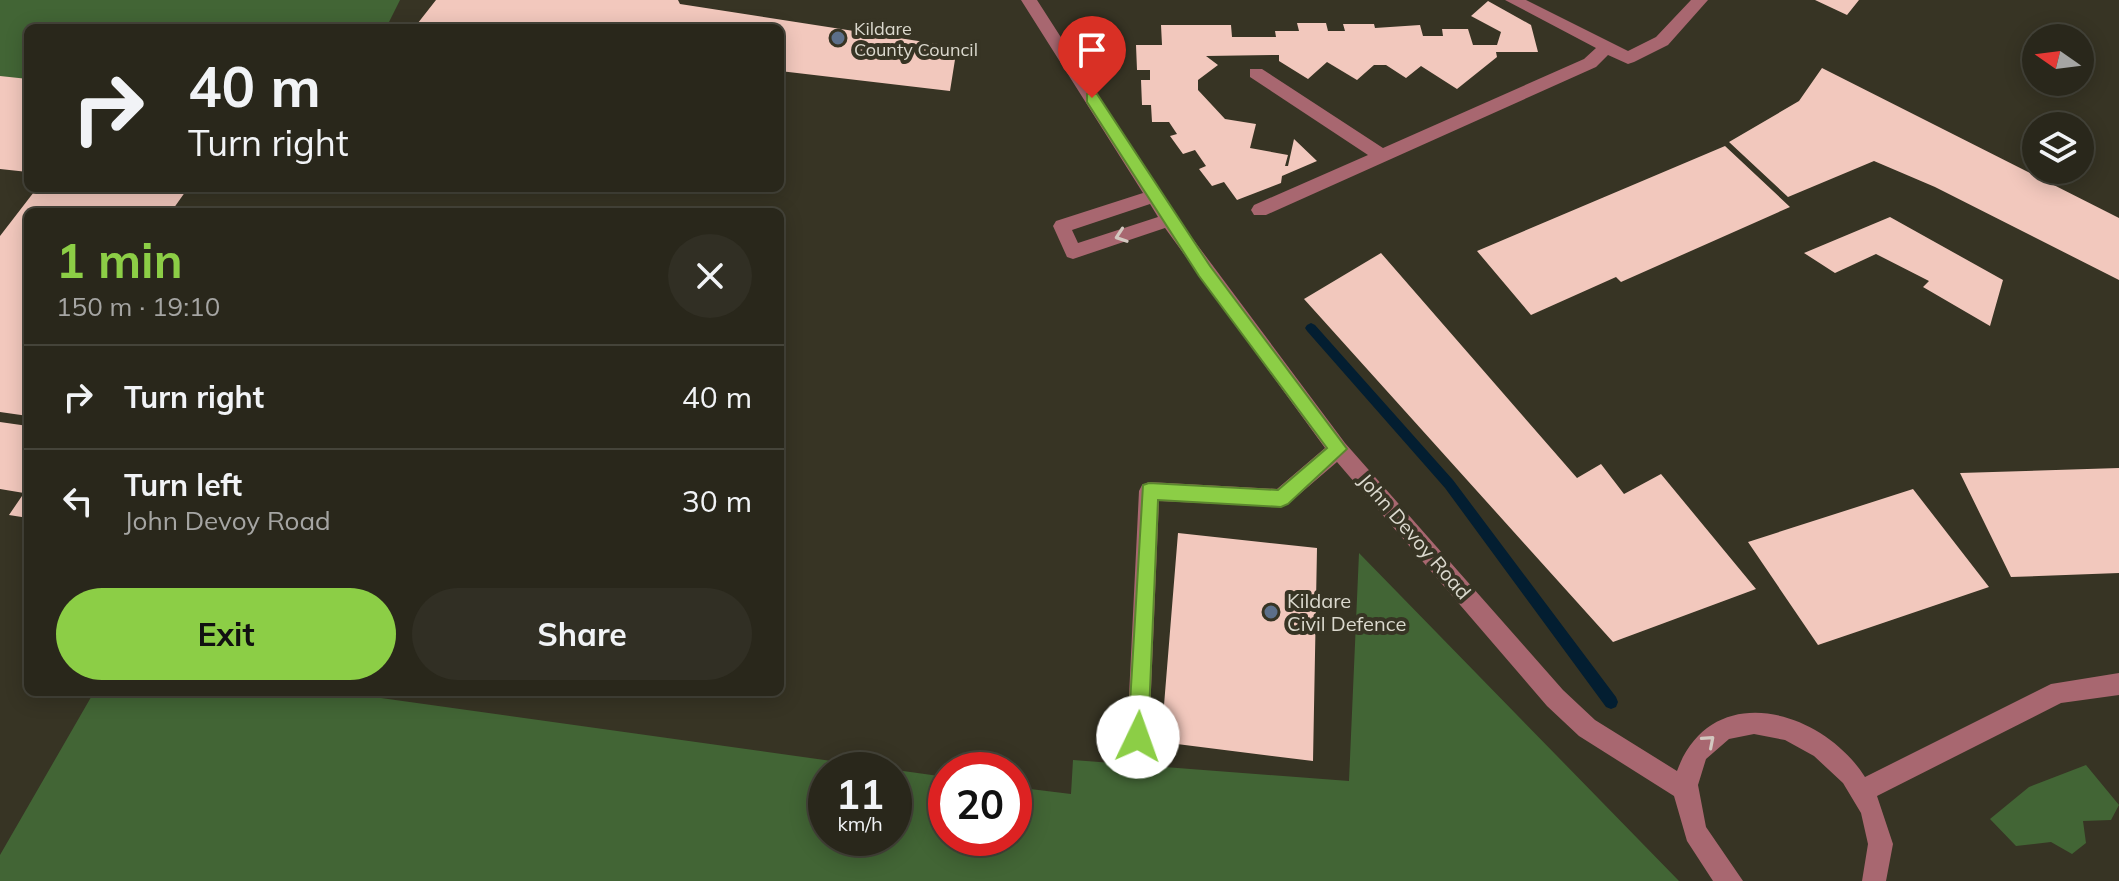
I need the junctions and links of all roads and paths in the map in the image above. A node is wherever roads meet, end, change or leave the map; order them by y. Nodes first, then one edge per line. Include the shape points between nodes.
1 (1029, 0) edge
2 (1513, 0) edge
3 (1700, 0) edge
4 (1607, 47) junction
5 (1256, 73) dead end
6 (1379, 154) junction
7 (1155, 196) junction
8 (1260, 210) dead end
9 (1169, 220) junction
10 (1338, 449) junction
11 (2119, 684) edge
12 (1138, 737) dead end
13 (1685, 789) junction
14 (1864, 790) junction
15 (1731, 881) edge
16 (1874, 881) edge

1 - 7 street, John Devoy Road
2 - 4 street
3 - 4 street via 1662,41 1628,58
4 - 6 street via 1590,63
5 - 6 street
6 - 8 street
7 - 9 street, John Devoy Road
9 -> 7 street via 1073,252 1062,226
9 - 10 street, John Devoy Road
10 - 12 street via 1281,498 1149,491
10 - 13 street, John Devoy Road via 1555,698 1587,728
11 - 14 street via 2059,692
13 -> 14 street via 1691,762 1705,741 1727,727 1755,723 1815,742
13 - 15 street via 1701,845
14 - 16 street via 1882,851

